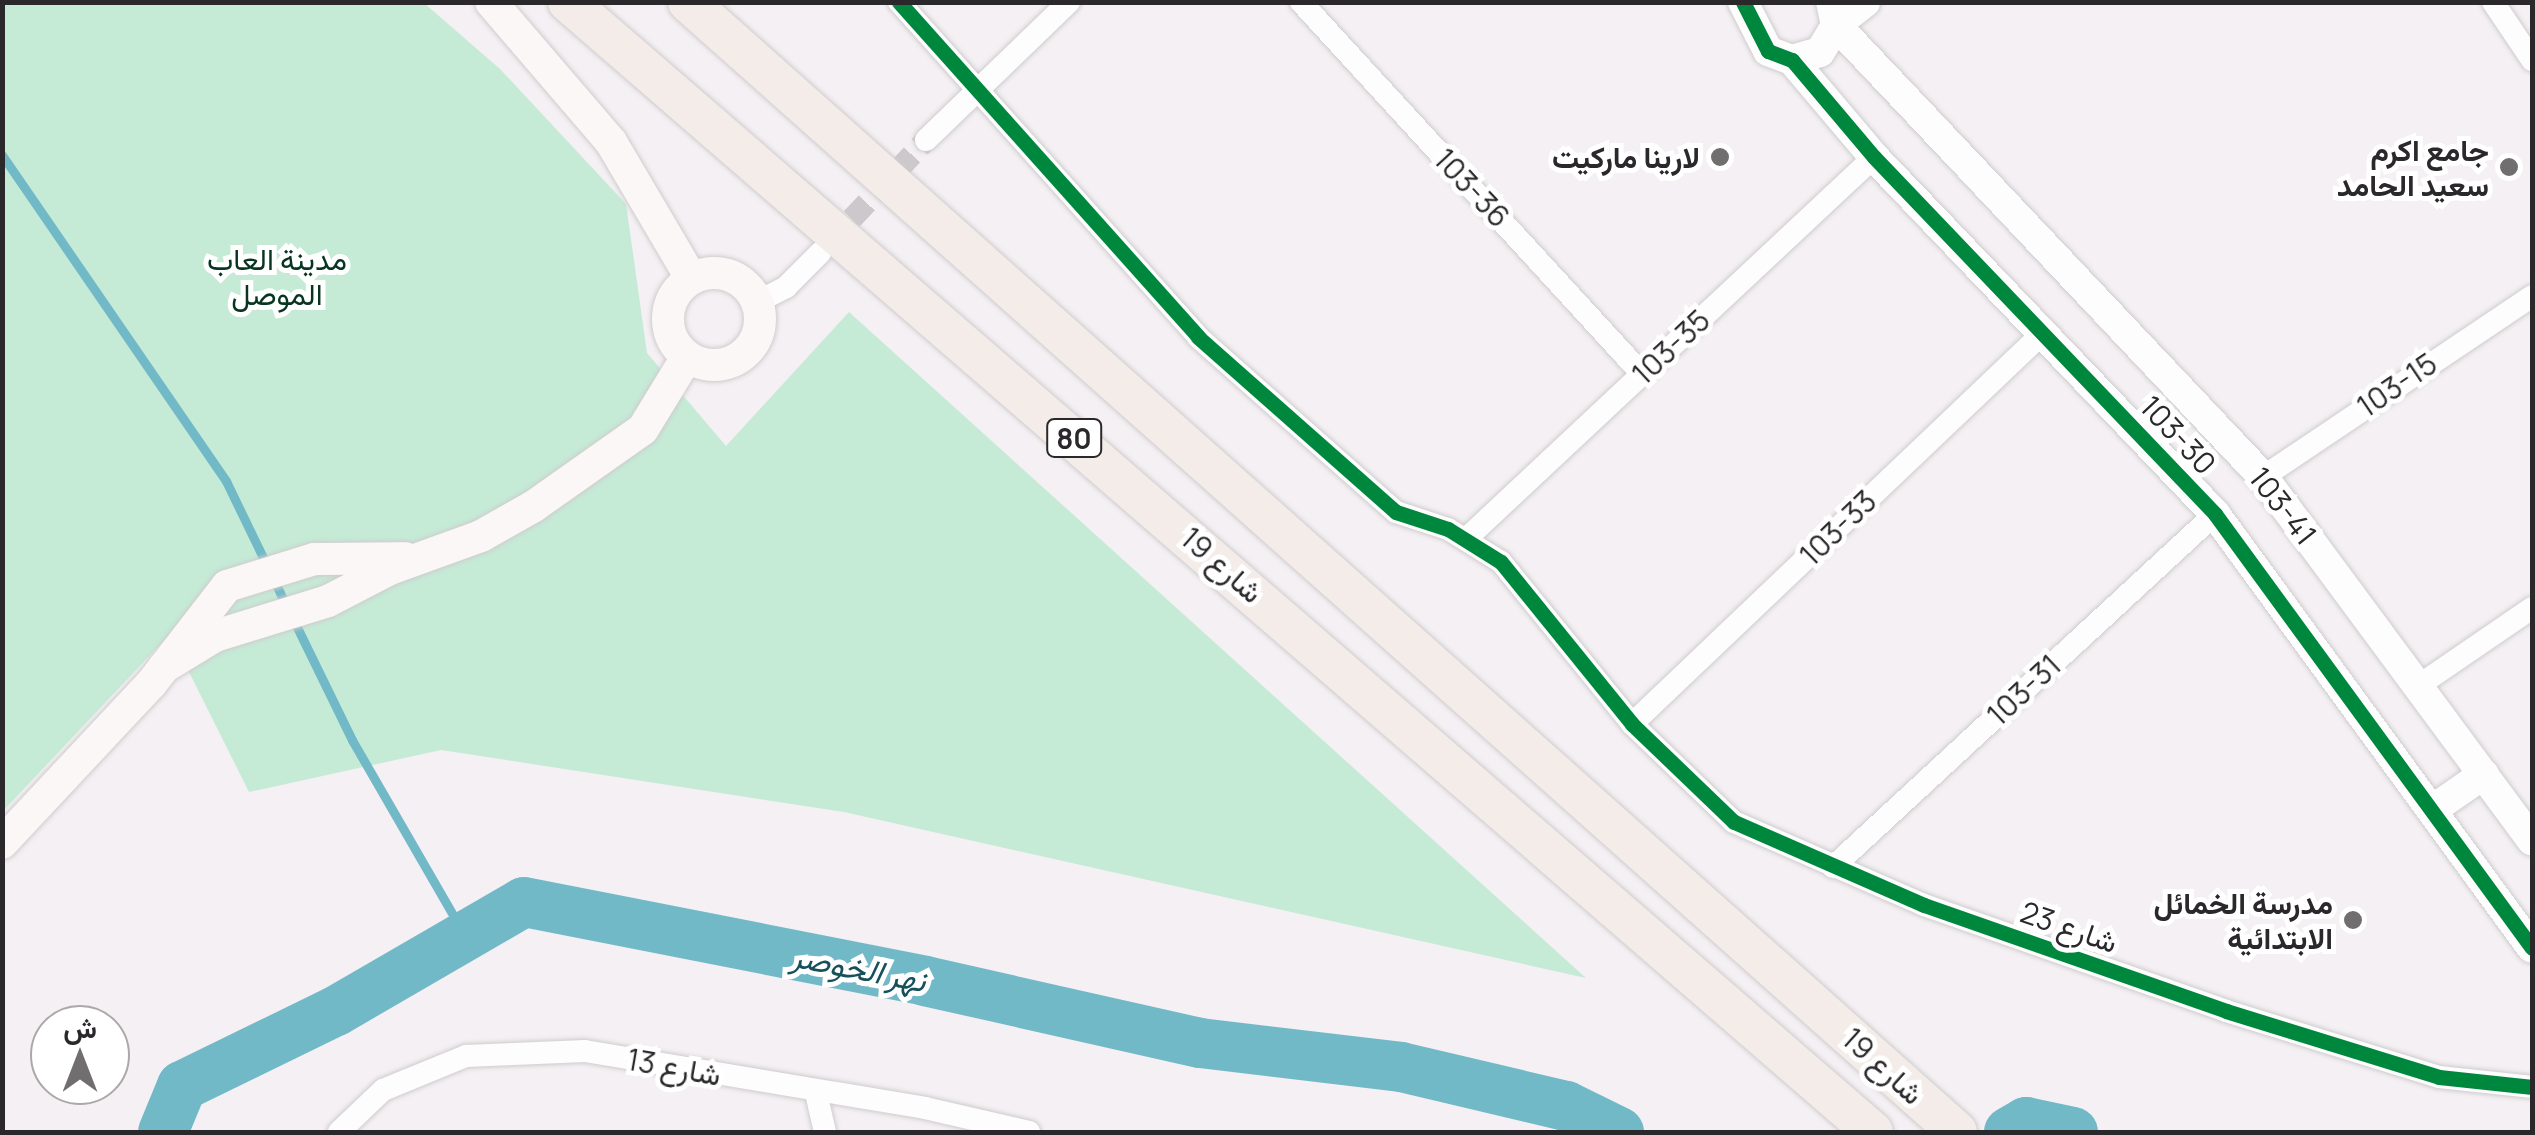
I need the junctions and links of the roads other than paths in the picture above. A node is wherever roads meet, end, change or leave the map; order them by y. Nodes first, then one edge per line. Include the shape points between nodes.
1 (491, 2) edge
2 (568, 2) edge
3 (688, 2) edge
4 (899, 2) edge
5 (1068, 2) edge
6 (1301, 2) edge
7 (1865, 2) edge
8 (2493, 2) edge
9 (1752, 7) edge
10 (1833, 14) edge
11 (1792, 60) junction
12 (2532, 60) edge
13 (980, 86) junction
14 (926, 140) tunnel mouth
15 (1874, 157) junction
16 (820, 252) tunnel mouth
17 (692, 278) junction
18 (2532, 296) edge
19 (757, 302) junction
20 (2044, 332) junction
21 (687, 357) junction
22 (1642, 374) junction
23 (2263, 477) junction
24 (2215, 514) junction
25 (1467, 538) junction
26 (429, 555) junction
27 (2532, 608) edge
28 (164, 667) junction
29 (2418, 686) junction
30 (1632, 724) junction
31 (2484, 774) junction
32 (2432, 810) junction
33 (2532, 840) edge
34 (2, 843) edge
35 (1833, 867) junction
36 (2532, 948) edge
37 (2532, 1087) edge
38 (816, 1093) junction
39 (338, 1132) edge
40 (825, 1132) edge
41 (1029, 1132) edge
42 (1873, 1132) edge
43 (1957, 1132) edge

1 - 17 main road via 611,142
2 - 42 highway, شارع 19 / 80
3 - 43 highway, شارع 19 / 80
4 - 13 street
5 - 13 street
6 - 22 street, 103-36
7 - 10 street
8 - 12 street
9 - 11 street, 103-30 via 1762,44
10 - 11 street via 1820,52
10 - 23 street, 103-41
11 - 15 street, 103-30
13 - 14 street
13 - 25 street via 1198,337 1396,512
15 - 20 street, 103-30
15 - 22 street, 103-35
16 - 19 street via 786,286
17 - 19 main road via 737,278
17 - 21 main road via 679,287 667,314 674,343
18 - 23 street, 103-15
19 - 21 main road via 758,332 740,357 711,366
20 - 24 street, 103-30
20 - 30 street, 103-33
21 - 26 main road via 644,429 604,460 482,536
22 - 25 street, 103-35
23 - 29 street, 103-41
24 - 32 street, 103-30
24 - 35 street, 103-31
25 - 30 street, شارع 23 via 1532,596
26 - 28 main road via 328,601 190,647
26 - 28 main road via 314,558 242,576 213,599
27 - 29 street
28 - 34 main road
29 - 31 street, 103-41
30 - 35 street, شارع 23 via 1734,822
31 - 32 street
31 - 33 street, 103-41
32 - 36 street, 103-30
35 - 37 street, شارع 23 via 1924,905 2407,1069
38 - 39 street, شارع 13 via 585,1051 466,1056 383,1090
38 - 40 street
38 - 41 street, شارع 13

